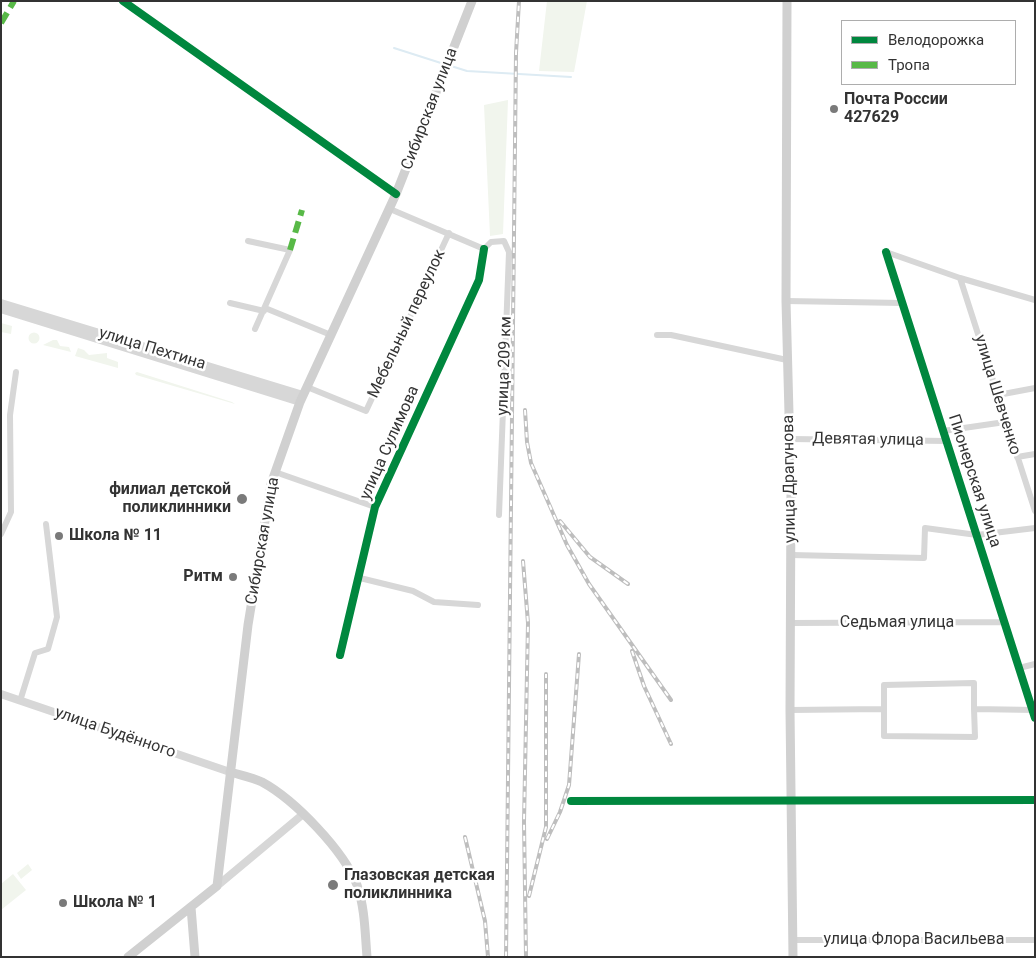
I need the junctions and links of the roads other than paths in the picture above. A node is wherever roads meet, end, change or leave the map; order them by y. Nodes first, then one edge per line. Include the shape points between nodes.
1 (123, 1) edge
2 (472, 1) edge
3 (787, 1) edge
4 (396, 194) junction
5 (390, 209) junction
6 (449, 233) junction
7 (248, 241) dead end
8 (484, 249) junction
9 (960, 278) junction
10 (1035, 300) edge
11 (786, 301) junction
12 (1, 303) edge
13 (230, 303) dead end
14 (902, 303) junction
15 (1, 309) edge
16 (264, 309) junction
17 (256, 329) dead end
18 (331, 335) junction
19 (657, 335) dead end
20 (787, 360) junction
21 (16, 372) dead end
22 (1035, 388) edge
23 (303, 395) junction
24 (998, 395) junction
25 (1005, 422) junction
26 (943, 431) junction
27 (790, 439) junction
28 (947, 441) junction
29 (1035, 454) edge
30 (1017, 458) junction
31 (275, 472) junction
32 (375, 507) junction
33 (1035, 511) edge
34 (499, 515) dead end
35 (46, 524) dead end
36 (1035, 528) edge
37 (1, 534) edge
38 (977, 535) junction
39 (791, 555) junction
40 (360, 578) junction
41 (478, 605) dead end
42 (1004, 622) junction
43 (791, 623) junction
44 (340, 655) dead end
45 (1035, 664) edge
46 (1019, 668) junction
47 (1, 694) edge
48 (20, 701) junction
49 (884, 709) junction
50 (974, 709) junction
51 (790, 710) junction
52 (1034, 710) edge
53 (1035, 718) edge
54 (230, 772) junction
55 (1035, 800) edge
56 (792, 801) junction
57 (571, 802) dead end
58 (302, 815) junction
59 (217, 886) junction
60 (191, 907) junction
61 (793, 940) junction
62 (1035, 940) edge
63 (128, 957) edge
64 (195, 957) edge
65 (367, 957) edge
66 (793, 957) edge

1 - 4 street
2 - 4 main road, Сибирская улица
3 - 11 main road, улица Драгунова
4 - 5 main road, Сибирская улица
5 - 6 street
5 - 18 main road, Сибирская улица
6 - 8 street
6 - 23 street, Мебельный переулок via 366,411
7 - 16 street via 290,250
8 - 32 street, улица Сулимова via 479,280
8 - 34 street, улица 209 км via 491,242 504,241 509,252
9 - 10 street
9 - 14 street, Пионерская улица via 886,252
9 - 24 street, улица Шевченко
11 - 14 street
11 - 20 main road, улица Драгунова
12 - 23 street, улица Пехтина
13 - 16 street
14 - 26 street, Пионерская улица
15 - 23 street, улица Пехтина
16 - 17 street
16 - 18 street
18 - 23 main road, Сибирская улица
19 - 20 street via 672,335
20 - 27 main road, улица Драгунова
21 - 37 street via 10,416 11,512
22 - 24 street
23 - 31 main road, Сибирская улица
24 - 25 street, улица Шевченко
25 - 26 street
25 - 30 street, улица Шевченко
26 - 28 street, Пионерская улица
27 - 28 street, Девятая улица
27 - 39 main road, улица Драгунова
28 - 38 street, Пионерская улица
29 - 30 street
30 - 33 street, улица Шевченко
31 - 32 street
31 - 54 main road, Сибирская улица via 248,625
32 - 40 street, улица Сулимова
35 - 48 street via 57,617 48,649 35,653
36 - 38 street
38 - 39 street via 925,528 924,558
38 - 42 street, Пионерская улица
39 - 43 main road, улица Драгунова
40 - 41 street via 413,591 434,602
40 - 44 street, улица Сулимова
42 - 43 street, Седьмая улица
42 - 46 street, Пионерская улица
43 - 51 main road, улица Драгунова
45 - 46 street
46 - 52 street, Пионерская улица
47 - 48 street, улица Будённого
48 - 54 street, улица Будённого
49 - 50 street via 884,685 974,682
49 - 50 street via 884,736 975,737
49 - 51 street
50 - 52 street
51 - 56 main road, улица Драгунова
52 - 53 street, Пионерская улица
54 - 58 main road via 260,781
54 - 59 main road, Сибирская улица
55 - 56 street
56 - 57 street
56 - 61 main road, улица Драгунова
58 - 59 street
58 - 65 main road via 338,854 357,885 363,910
59 - 60 main road
60 - 63 main road
60 - 64 main road
61 - 62 street, улица Флора Васильева
61 - 66 main road, улица Драгунова

